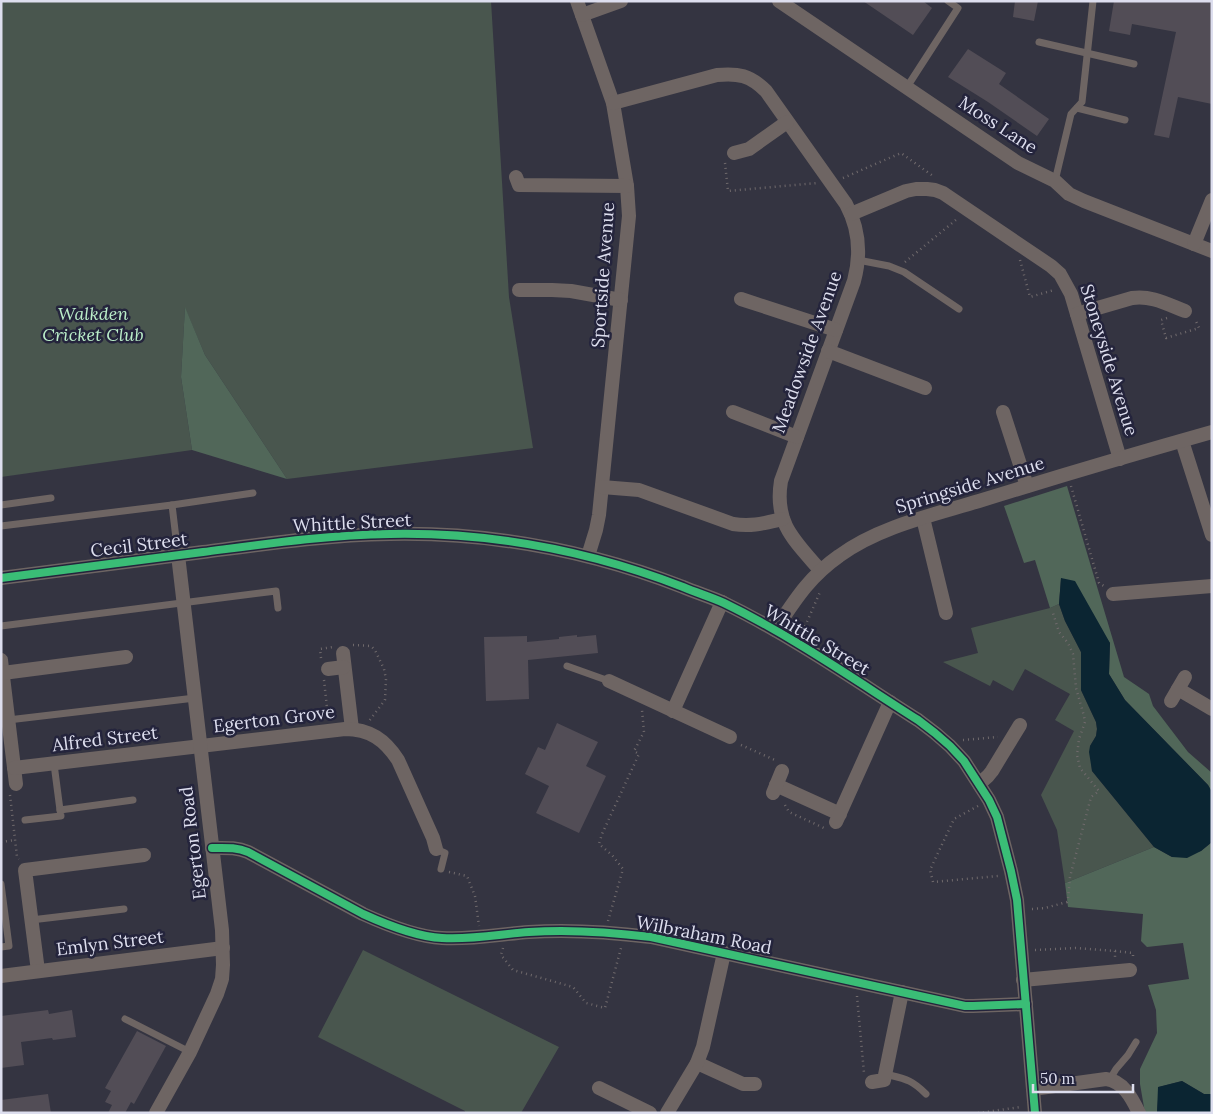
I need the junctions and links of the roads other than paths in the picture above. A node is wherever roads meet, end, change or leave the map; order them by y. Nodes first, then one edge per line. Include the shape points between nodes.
1 (621, 1) edge
2 (779, 1) edge
3 (948, 1) edge
4 (1092, 1) edge
5 (580, 8) edge
6 (1040, 42) dead end
7 (1087, 53) junction
8 (1134, 64) dead end
9 (907, 88) junction
10 (613, 103) junction
11 (1077, 108) junction
12 (1125, 120) dead end
13 (787, 122) junction
14 (734, 153) road end
15 (516, 177) dead end
16 (1055, 181) junction
17 (627, 186) junction
18 (1212, 200) edge
19 (851, 214) junction
20 (1194, 244) junction
21 (1212, 251) edge
22 (858, 260) junction
23 (519, 290) dead end
24 (741, 299) dead end
25 (621, 300) junction
26 (959, 309) dead end
27 (1175, 312) road end
28 (1077, 314) junction
29 (836, 330) junction
30 (828, 351) junction
31 (925, 388) dead end
32 (733, 412) dead end
33 (1002, 419) dead end
34 (1212, 432) edge
35 (797, 437) junction
36 (1182, 440) junction
37 (1120, 459) junction
38 (1027, 486) junction
39 (602, 487) junction
40 (253, 493) dead end
41 (51, 498) dead end
42 (1, 505) edge
43 (172, 505) junction
44 (924, 518) junction
45 (782, 519) junction
46 (1, 526) edge
47 (1212, 535) edge
48 (280, 542) joint
49 (178, 555) junction
50 (588, 556) junction
51 (820, 570) junction
52 (1, 578) edge
53 (1212, 586) edge
54 (1113, 594) road end
55 (722, 602) junction
56 (184, 603) junction
57 (278, 608) dead end
58 (946, 613) dead end
59 (1, 626) edge
60 (775, 630) junction
61 (126, 657) dead end
62 (567, 666) dead end
63 (2, 667) edge
64 (328, 669) dead end
65 (609, 681) joint
66 (1178, 689) dead end
67 (194, 698) junction
68 (890, 702) junction
69 (1212, 709) edge
70 (673, 711) junction
71 (6, 723) edge
72 (1018, 728) road end
73 (352, 729) junction
74 (730, 737) road end
75 (200, 746) junction
76 (54, 764) junction
77 (14, 768) junction
78 (782, 771) road end
79 (16, 784) road end
80 (979, 784) junction
81 (133, 800) dead end
82 (60, 810) junction
83 (25, 820) dead end
84 (212, 848) junction
85 (436, 850) joint
86 (144, 856) dead end
87 (441, 869) road end
88 (1, 884) edge
89 (124, 909) dead end
90 (31, 920) junction
91 (1, 947) edge
92 (224, 948) junction
93 (724, 953) junction
94 (1115, 957) road end
95 (38, 971) junction
96 (1, 976) edge
97 (1023, 980) junction
98 (902, 992) junction
99 (1026, 1004) junction
100 (125, 1019) dead end
101 (1136, 1042) dead end
102 (190, 1052) junction
103 (697, 1064) junction
104 (885, 1074) junction
105 (1110, 1079) junction
106 (872, 1082) road end
107 (755, 1084) dead end
108 (598, 1088) dead end
109 (1034, 1089) junction
110 (926, 1094) dead end
111 (1035, 1109) edge
112 (156, 1113) edge
113 (650, 1113) edge
114 (667, 1113) edge
115 (1139, 1113) edge

1 - 5 street
2 - 9 street, Moss Lane
3 - 9 lane via 958,8
4 - 7 lane
5 - 10 street, Sportside Avenue
6 - 7 lane
7 - 8 lane
7 - 11 lane via 1082,102
9 - 16 street, Moss Lane via 1018,162
10 - 13 street, Meadowside Avenue via 716,75 735,74 758,83
10 - 17 street, Sportside Avenue
11 - 12 lane
11 - 16 lane via 1071,114
13 - 14 street via 749,149
13 - 19 street, Meadowside Avenue
15 - 17 street via 519,185
16 - 20 street, Moss Lane via 1069,194 1084,201
17 - 25 street, Sportside Avenue via 629,216
18 - 20 street
19 - 22 street, Meadowside Avenue
19 - 28 street, Stoneyside Avenue via 906,191 927,189 943,193 1060,274
20 - 21 street, Moss Lane
22 - 26 lane via 904,272
22 - 29 street, Meadowside Avenue via 854,282
23 - 25 street via 552,290
24 - 29 street
25 - 39 street, Sportside Avenue
27 - 28 street via 1141,297
28 - 37 street, Stoneyside Avenue
29 - 30 street, Meadowside Avenue
30 - 31 street
30 - 35 street, Meadowside Avenue
32 - 35 street
33 - 38 street
34 - 36 street, Springside Avenue
35 - 45 street, Meadowside Avenue via 781,481
36 - 37 street, Springside Avenue
36 - 47 street
37 - 38 street, Springside Avenue
38 - 44 street, Springside Avenue
39 - 45 street via 639,490 744,526
39 - 50 street, Sportside Avenue via 596,530
40 - 43 lane
41 - 42 lane
43 - 46 lane
43 - 49 lane
44 - 51 street, Springside Avenue via 874,535
44 - 58 street
45 - 51 street, Meadowside Avenue via 793,539
48 - 49 street, Cecil Street
48 - 50 street, Whittle Street via 354,535 421,534 514,542
49 - 52 street, Cecil Street
49 - 56 street, Egerton Road
50 - 55 street, Whittle Street
51 - 60 street, Springside Avenue via 797,596
53 - 54 street
55 - 60 street, Whittle Street
55 - 70 street
56 - 57 lane via 276,591
56 - 59 lane
56 - 67 street, Egerton Road
60 - 68 street, Whittle Street
61 - 63 street
62 - 65 lane
63 - 71 street
64 - 73 street, Egerton Grove via 343,660
65 - 70 street
66 - 69 street
67 - 71 lane
67 - 75 street, Egerton Road
68 - 78 street via 838,818 774,789
68 - 80 street, Whittle Street via 952,747
70 - 74 street
71 - 77 street
72 - 80 street via 992,771
73 - 75 street, Egerton Grove
73 - 85 street, Egerton Grove via 370,733 392,750 395,770 433,838
75 - 76 street, Alfred Street
75 - 84 street, Egerton Road
76 - 77 street, Alfred Street
76 - 82 lane
77 - 79 street
80 - 97 street, Whittle Street via 997,817 1012,874
81 - 82 lane
82 - 83 lane via 61,816
84 - 92 street, Egerton Road
84 - 93 street, Wilbraham Road via 248,852 380,922 440,938 605,932 651,937
85 - 87 lane via 445,853
86 - 90 street via 25,870
88 - 91 lane via 9,946
89 - 90 lane
90 - 95 street
92 - 95 street, Emlyn Street
92 - 102 street, Egerton Road via 222,979
93 - 98 street, Wilbraham Road
93 - 103 street
94 - 97 street via 1123,970
95 - 96 street, Emlyn Street
97 - 99 street, Whittle Street
98 - 99 street, Wilbraham Road via 965,1006
98 - 104 street
99 - 109 street, Whittle Street
100 - 102 lane
101 - 105 lane
102 - 112 street, Egerton Road
103 - 107 street via 743,1084
103 - 114 street
104 - 106 street via 884,1080
104 - 110 lane via 916,1083
105 - 109 street
105 - 115 street via 1129,1095
108 - 113 street
109 - 111 street, Whittle Street

